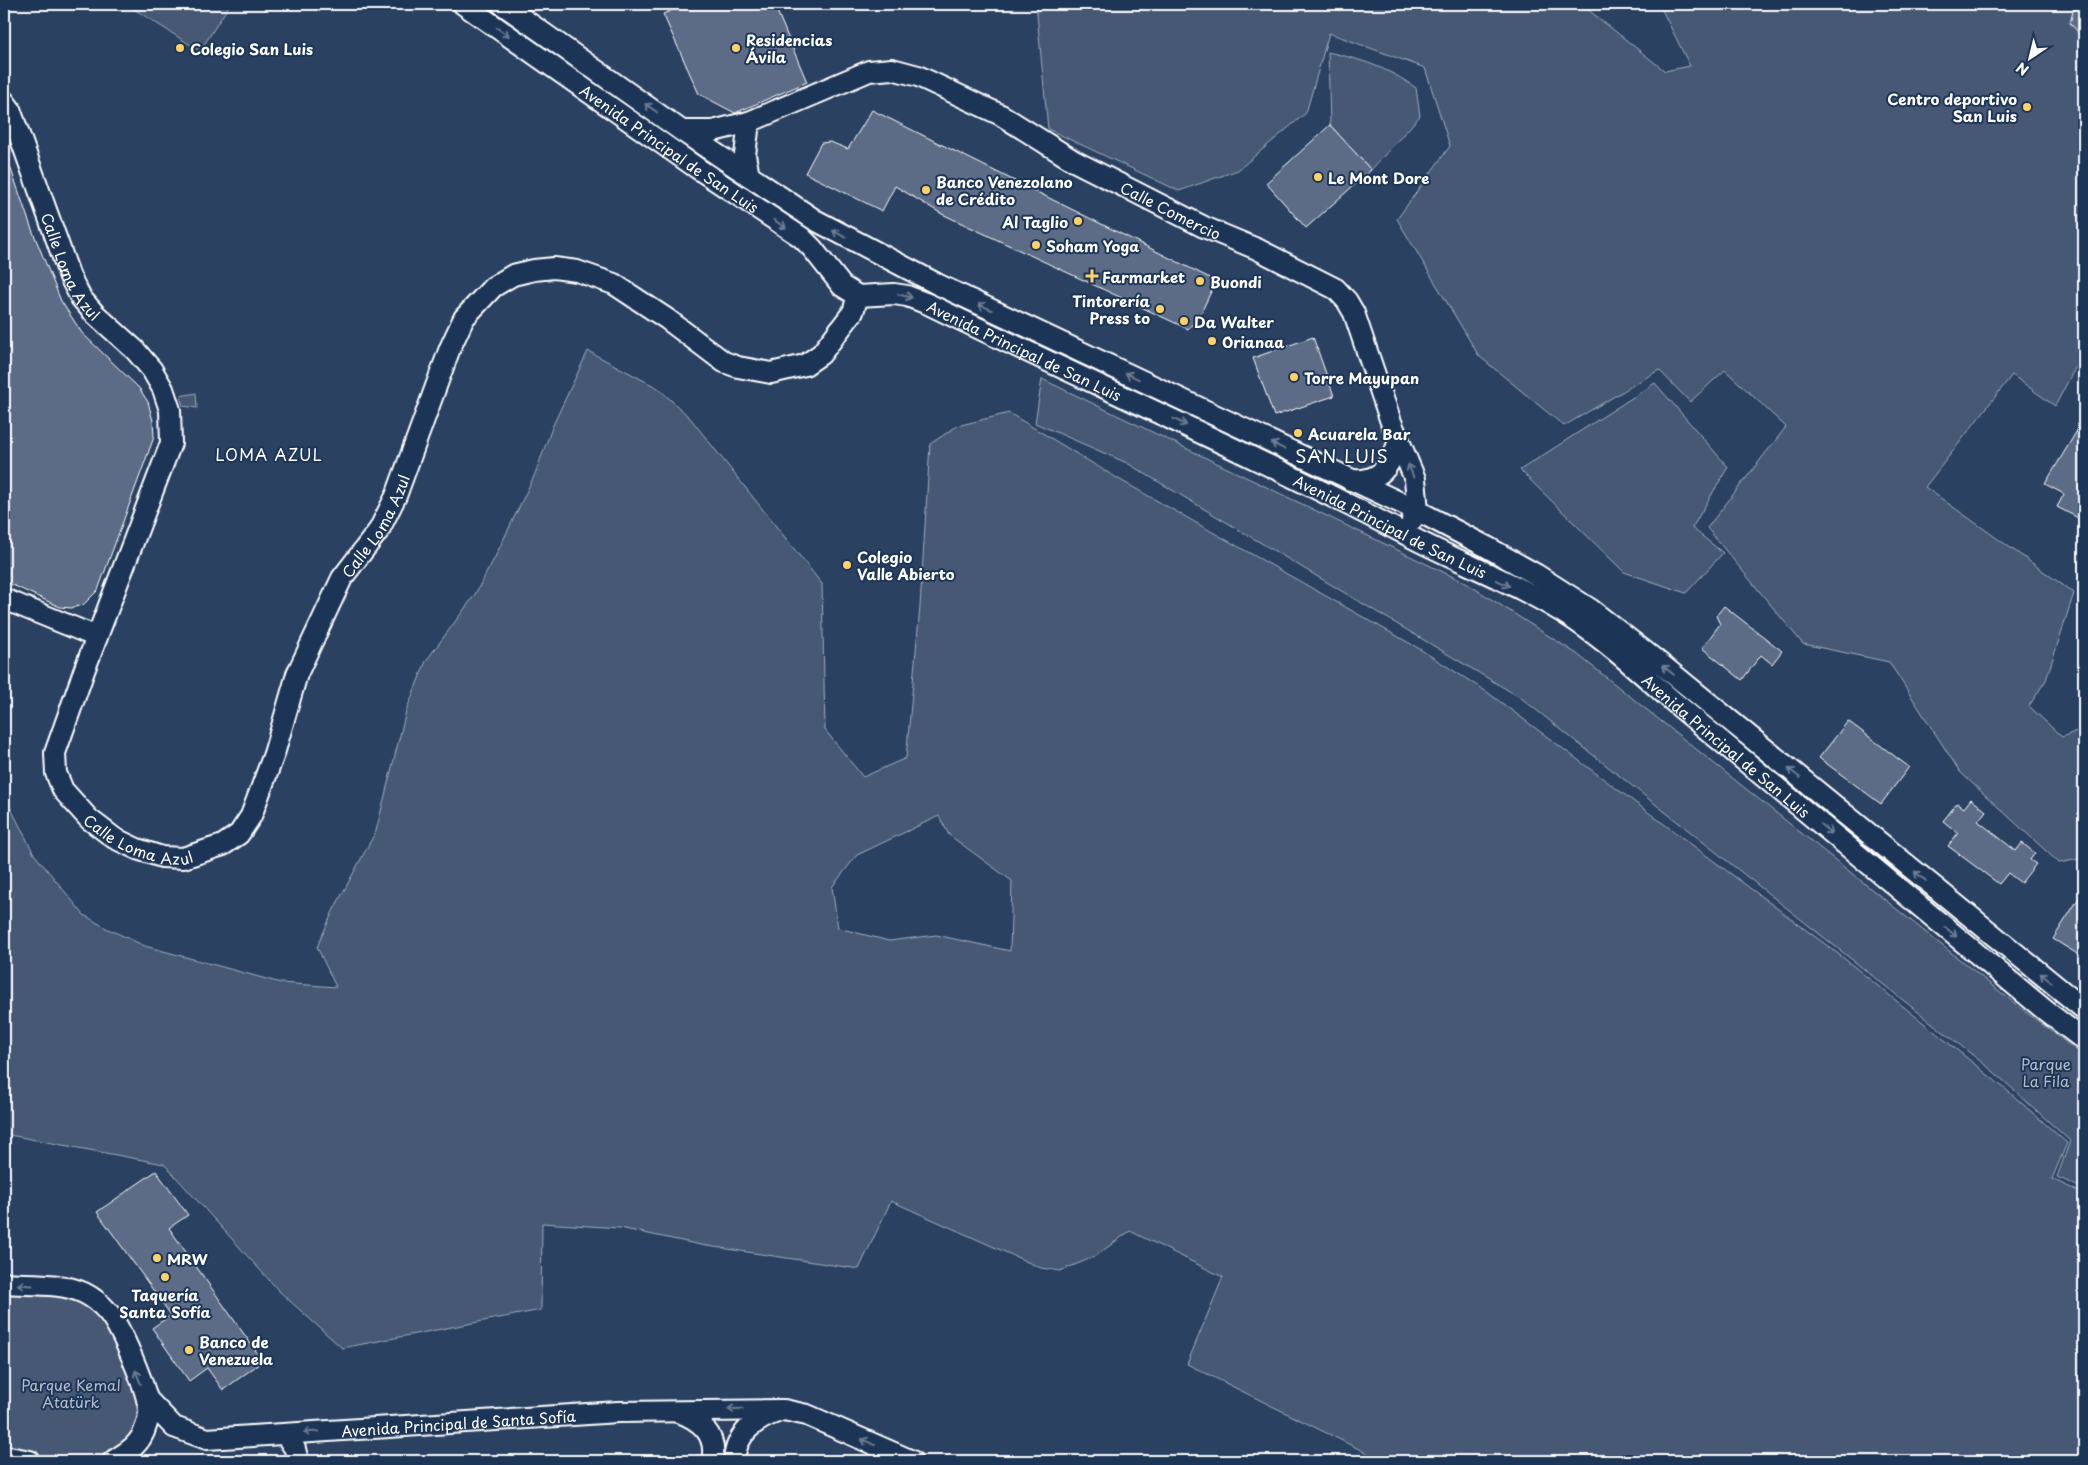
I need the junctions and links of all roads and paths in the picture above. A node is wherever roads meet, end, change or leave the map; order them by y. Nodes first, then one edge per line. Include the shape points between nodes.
1 (463, 4) edge
2 (502, 4) edge
3 (4, 101) edge
4 (749, 122) junction
5 (682, 131) junction
6 (749, 176) junction
7 (882, 257) junction
8 (865, 296) junction
9 (1399, 441) junction
10 (1350, 480) junction
11 (1418, 511) junction
12 (1382, 522) junction
13 (1484, 546) junction
14 (1472, 568) junction
15 (4, 599) edge
16 (97, 637) junction
17 (2084, 1009) edge
18 (2084, 1040) edge
19 (4, 1283) edge
20 (147, 1399) junction
21 (672, 1410) junction
22 (784, 1410) junction
23 (286, 1434) junction
24 (4, 1456) edge
25 (30, 1461) edge
26 (113, 1461) edge
27 (298, 1461) edge
28 (712, 1461) edge
29 (734, 1461) edge
30 (912, 1461) edge

1 -> 8 street, Avenida Principal de San Luis via 801,238 838,283
5 -> 2 street, Avenida Principal de San Luis
3 - 16 street, Calle Loma Azul via 10,109 57,244 77,291 95,314 152,370 170,410 171,443
4 - 5 street, Calle Comercio via 713,131
4 - 6 street via 745,155
4 - 9 street, Calle Comercio via 869,71 892,69 942,86 1001,115 1074,161 1336,289 1354,313
5 - 6 street, Avenida Principal de San Luis
7 -> 6 street, Avenida Principal de San Luis via 815,220
7 - 8 street, Calle Loma Azul via 885,280 877,292
10 -> 7 street, Avenida Principal de San Luis
8 -> 12 street, Avenida Principal de San Luis via 894,294 928,304 1178,421
8 - 16 street, Calle Loma Azul via 821,354 805,365 771,373 738,368 724,362 614,284 577,271 534,270 513,275 493,287 464,318 396,496 379,530 342,578 297,674 274,754 251,816 239,834 223,845 183,858 162,857 137,849 114,838 89,819 63,790 56,773 55,753
9 - 10 street via 1393,459 1384,471 1365,482
11 -> 9 street, Calle Comercio via 1415,479
10 - 11 street, Avenida Principal de San Luis
11 - 12 street via 1408,523
11 - 13 street, Avenida Principal de San Luis
12 - 14 street, Avenida Principal de San Luis
13 - 14 street via 1467,546 1464,549
17 -> 13 street, Avenida Principal de San Luis via 1590,609 1538,575
14 -> 18 street, Avenida Principal de San Luis via 1533,596 1618,652 1675,703
15 - 16 street
20 -> 19 street, Avenida Principal de Santa Sofía via 115,1323 99,1304 85,1293 70,1288
20 - 23 street, Avenida Principal de Santa Sofía via 174,1427 197,1437 218,1439
20 - 26 street, Avenida Principal de Santa Sofía via 149,1412 142,1436 131,1450
22 -> 21 street, Avenida Principal de Santa Sofía
21 -> 23 street, Avenida Principal de Santa Sofía
21 - 28 street via 692,1417 705,1428 712,1442
22 - 29 street via 747,1428 737,1444
30 -> 22 street, Avenida Principal de Santa Sofía via 807,1415
23 - 27 street
24 - 25 street

